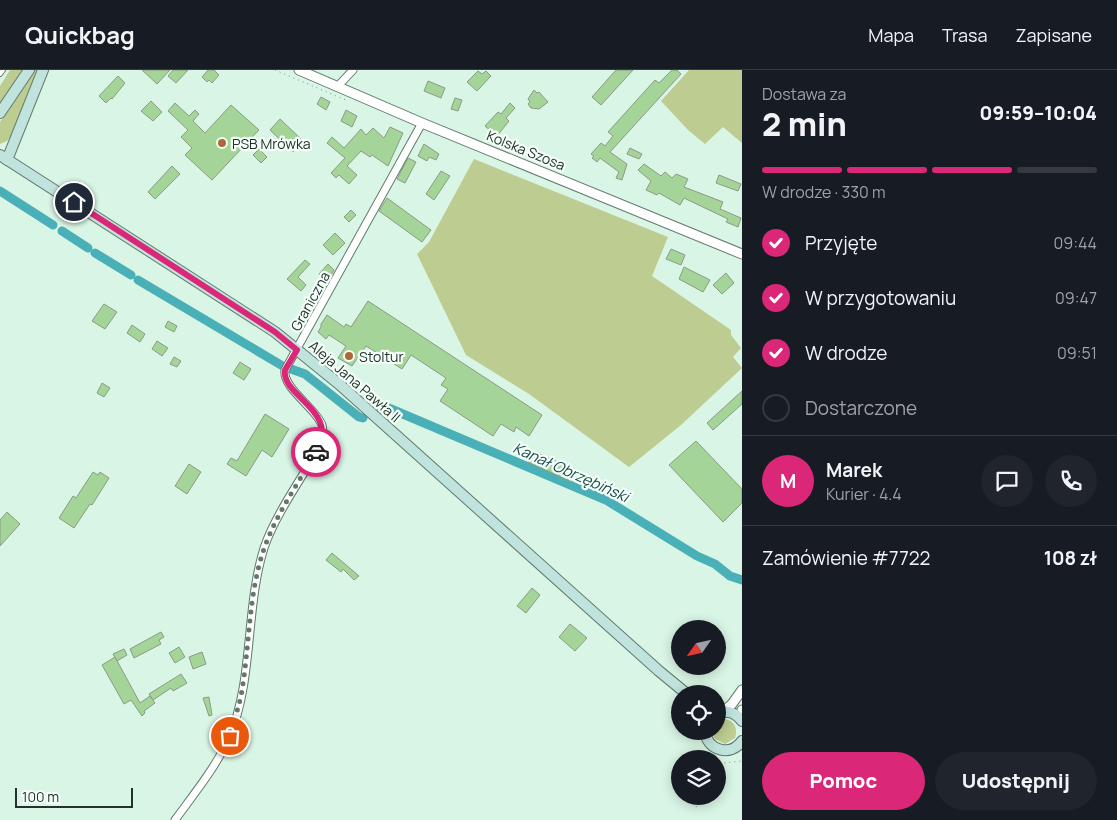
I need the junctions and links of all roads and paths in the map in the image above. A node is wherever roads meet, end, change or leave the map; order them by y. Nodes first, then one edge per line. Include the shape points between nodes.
1 (3, 70) edge
2 (29, 70) edge
3 (43, 70) edge
4 (299, 70) edge
5 (353, 70) edge
6 (0, 74) edge
7 (338, 86) junction
8 (0, 112) edge
9 (422, 123) junction
10 (4, 158) edge
11 (742, 254) edge
12 (297, 350) junction
13 (658, 671) junction
14 (671, 685) edge
15 (676, 685) edge
16 (742, 690) edge
17 (726, 708) edge
18 (742, 710) edge
19 (726, 713) edge
20 (742, 720) edge
21 (708, 740) edge
22 (742, 741) edge
23 (730, 750) junction
24 (742, 755) edge
25 (742, 761) edge
26 (726, 763) edge
27 (175, 820) edge

1 - 6 lane
2 - 8 main road
3 - 10 main road
4 - 7 street, Kolska Szosa
5 - 7 street
7 - 9 street, Kolska Szosa
9 - 11 street, Kolska Szosa
9 - 12 street, Graniczna
10 - 12 main road, Aleja Jana Pawła II via 275,332
12 - 13 main road, Aleja Jana Pawła II via 339,384
12 - 27 street, Graniczna via 284,374 322,426 321,445 272,529 259,566 241,697 230,736 219,758
13 - 14 main road, Aleja Jana Pawła II
13 - 15 main road, Aleja Jana Pawła II
16 - 17 street
18 - 20 street
19 - 20 main road
21 - 23 main road via 723,751
22 - 23 main road
23 - 24 main road
25 - 26 path

